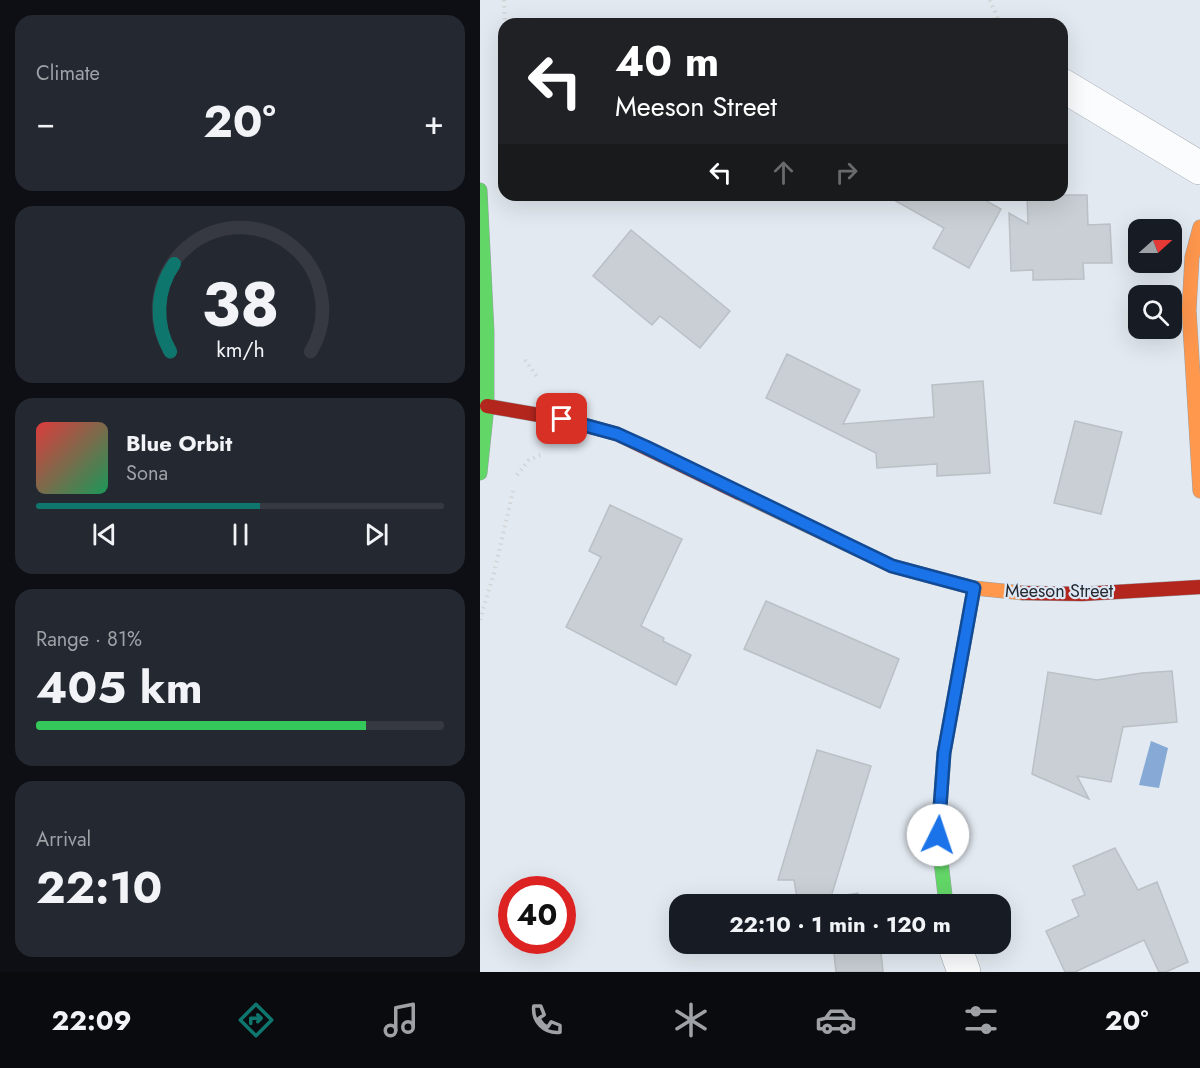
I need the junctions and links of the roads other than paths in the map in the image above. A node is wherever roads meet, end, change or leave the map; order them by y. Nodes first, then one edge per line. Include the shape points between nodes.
1 (1068, 89) edge
2 (1200, 168) edge
3 (480, 190) edge
4 (1200, 227) edge
5 (487, 406) junction
6 (480, 472) edge
7 (1200, 491) edge
8 (1200, 587) edge
9 (974, 588) junction
10 (945, 894) edge
11 (958, 954) edge
12 (964, 972) edge

1 - 2 street
3 - 5 street
4 - 7 street via 1192,257 1189,310
5 - 6 street
5 - 9 street, Meeson Street via 562,419 617,434 892,566
8 - 9 street, Meeson Street via 1082,594 1009,593
9 - 10 street via 944,753 938,835
11 - 12 street

